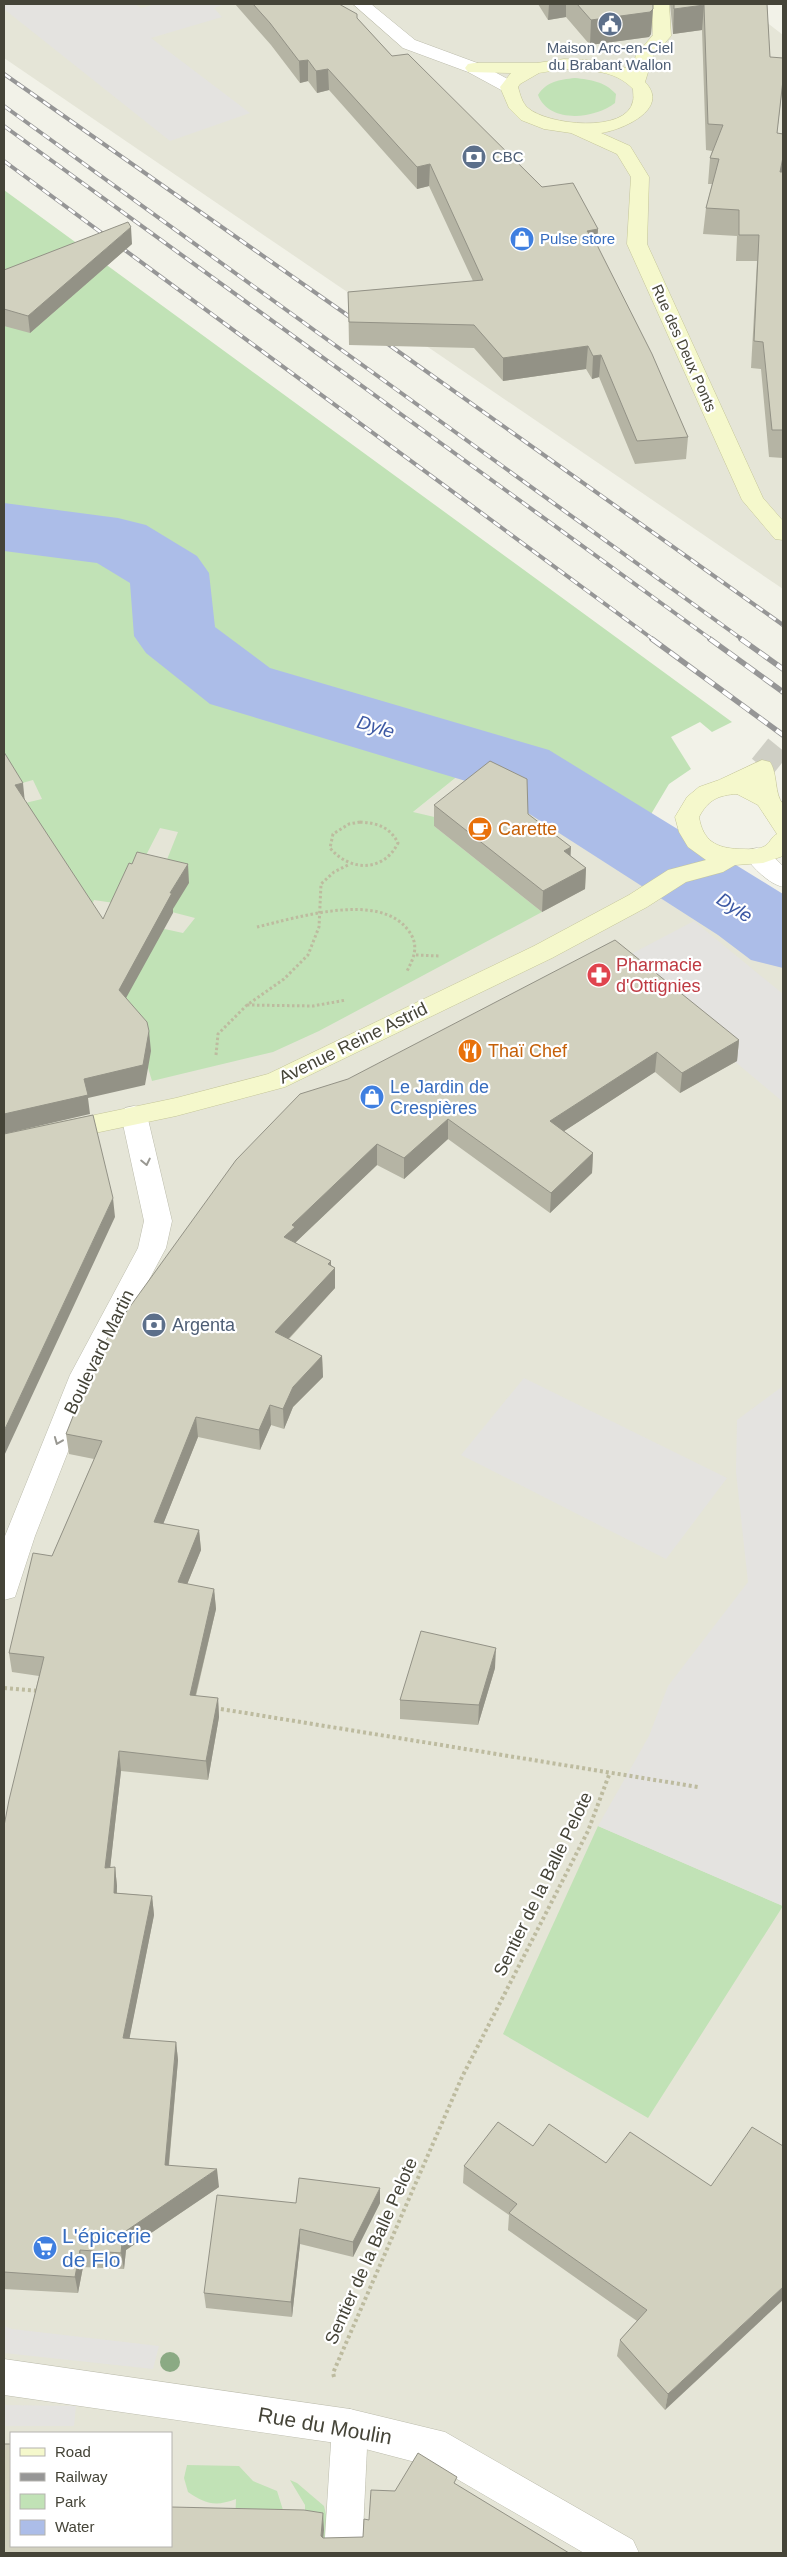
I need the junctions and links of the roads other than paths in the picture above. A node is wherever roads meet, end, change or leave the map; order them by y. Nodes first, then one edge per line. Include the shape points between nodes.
1 (361, 4) edge
2 (660, 4) edge
3 (645, 55) junction
4 (600, 65) junction
5 (474, 68) junction
6 (537, 68) junction
7 (637, 81) junction
8 (509, 87) junction
9 (630, 118) junction
10 (578, 130) junction
11 (624, 150) junction
12 (783, 534) edge
13 (725, 787) junction
14 (768, 799) junction
15 (783, 828) edge
16 (783, 840) edge
17 (757, 856) junction
18 (730, 857) junction
19 (678, 864) junction
20 (783, 879) edge
21 (134, 1115) junction
22 (4, 1143) edge
23 (4, 1588) edge
24 (4, 2377) edge
25 (350, 2427) junction
26 (343, 2553) edge
27 (620, 2553) edge

1 - 5 street via 409,44
2 - 3 main road via 662,36
3 - 4 main road
3 - 7 main road
4 - 6 main road via 564,64
4 - 7 main road via 621,70
5 - 6 main road
5 - 8 street
6 - 8 main road via 516,76
7 - 9 main road via 644,89 645,98
8 - 10 main road via 514,105 528,117
9 - 10 main road via 611,127
9 - 11 main road
10 - 11 main road
11 - 12 main road, Rue des Deux Ponts via 640,177 637,244 753,500
13 - 14 main road via 749,788
13 - 14 main road via 762,768
13 - 19 main road via 708,792 693,803 686,817
14 - 15 main road via 782,820
16 - 17 main road via 775,851
17 - 18 main road
17 - 20 street
18 - 19 main road via 707,852
18 - 19 main road, Avenue Reine Astrid via 703,870
19 - 21 main road, Avenue Reine Astrid via 543,952 276,1081
21 - 22 main road, Avenue Reine Astrid
21 -> 23 street, Boulevard Martin via 158,1221 152,1248 84,1375 20,1536
24 - 25 street, Rue du Moulin
25 - 26 street
25 - 27 street, Rue du Moulin via 445,2451

